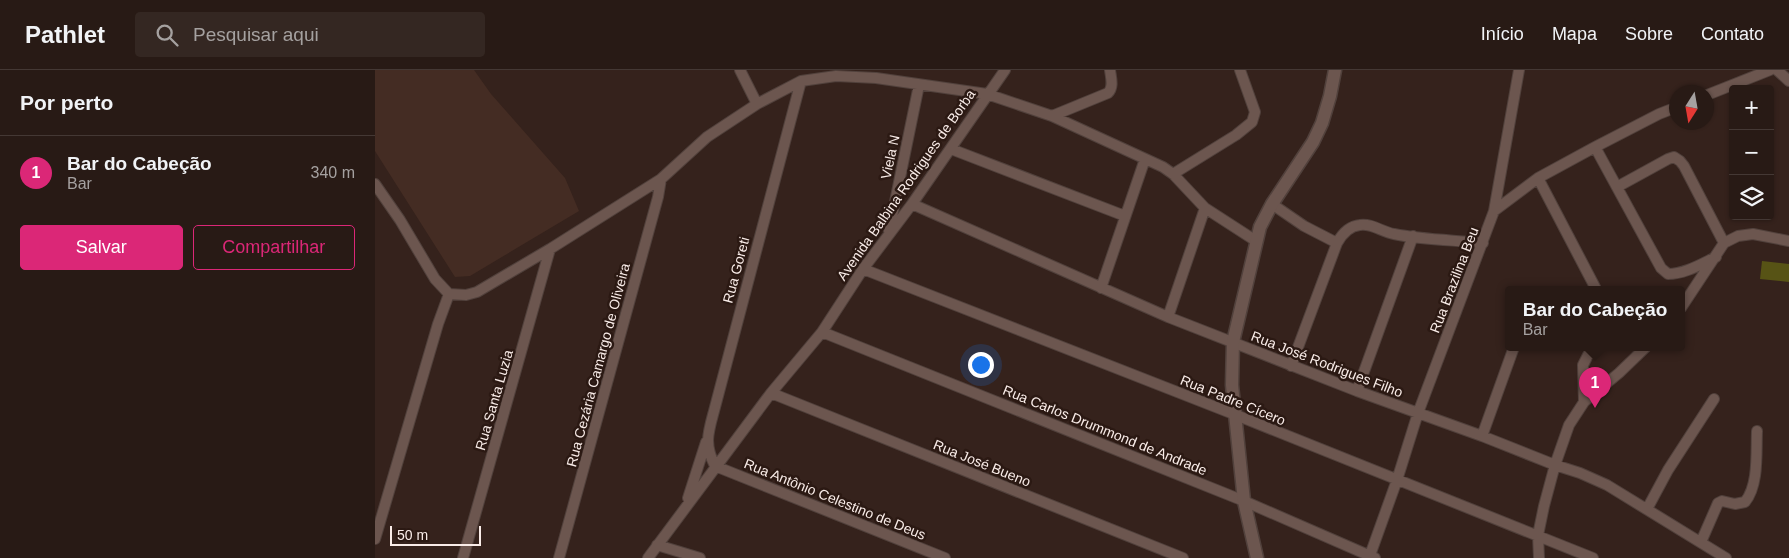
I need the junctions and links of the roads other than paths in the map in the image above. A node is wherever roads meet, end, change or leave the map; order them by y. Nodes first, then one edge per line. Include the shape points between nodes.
1 (740, 70) edge
2 (1005, 70) edge
3 (1110, 70) edge
4 (1240, 70) edge
5 (1335, 70) edge
6 (1519, 70) edge
7 (1770, 70) edge
8 (1777, 70) edge
9 (801, 81) junction
10 (1789, 81) edge
11 (919, 85) junction
12 (1714, 92) edge
13 (987, 94) junction
14 (757, 104) junction
15 (1669, 110) edge
16 (1052, 116) junction
17 (1595, 147) junction
18 (951, 149) junction
19 (1145, 159) junction
20 (1173, 174) junction
21 (1538, 178) junction
22 (661, 179) junction
23 (375, 184) edge
24 (1617, 187) junction
25 (912, 204) junction
26 (1271, 204) junction
27 (1205, 208) junction
28 (1494, 212) junction
29 (1125, 216) junction
30 (888, 235) junction
31 (1413, 236) junction
32 (1256, 241) junction
33 (1789, 242) edge
34 (1337, 243) junction
35 (1483, 243) junction
36 (1724, 243) junction
37 (550, 249) junction
38 (1716, 257) junction
39 (863, 269) junction
40 (1595, 286) edge
41 (1101, 288) junction
42 (449, 294) junction
43 (1685, 302) edge
44 (1168, 317) junction
45 (822, 332) junction
46 (1233, 342) junction
47 (1513, 351) edge
48 (1594, 351) edge
49 (1642, 351) edge
50 (1291, 366) junction
51 (1357, 391) junction
52 (771, 394) junction
53 (1714, 399) dead end
54 (1584, 402) junction
55 (1418, 413) junction
56 (1236, 415) junction
57 (1757, 431) dead end
58 (1482, 436) junction
59 (707, 439) junction
60 (1555, 465) junction
61 (715, 466) junction
62 (1397, 480) junction
63 (1244, 501) junction
64 (685, 507) junction
65 (1647, 509) junction
66 (1538, 535) junction
67 (375, 539) edge
68 (1701, 542) junction
69 (657, 545) junction
70 (1372, 557) edge
71 (463, 558) edge
72 (559, 558) edge
73 (648, 558) edge
74 (700, 558) edge
75 (945, 558) edge
76 (1183, 558) edge
77 (1257, 558) edge
78 (1539, 558) edge
79 (1593, 558) edge
80 (1726, 558) edge

1 - 14 street
2 - 13 street
3 - 16 street via 1112,86 1108,93
4 - 20 street via 1255,112 1252,122
5 - 26 street via 1327,105 1313,142
6 - 28 street, Rua Brazilina Beu
7 - 12 street
8 - 10 street
9 - 11 street, Avenida Balbina Rodrigues de Borba via 836,76
9 - 14 street, Avenida Balbina Rodrigues de Borba
9 - 59 street, Rua Goreti
11 - 13 street, Avenida Balbina Rodrigues de Borba
11 - 30 street, Viela N
13 - 16 street
13 - 18 street, Avenida Balbina Rodrigues de Borba
14 - 22 street, Avenida Balbina Rodrigues de Borba via 707,137
15 - 17 street
16 - 19 street
17 - 21 street
17 - 24 street
18 - 25 street, Avenida Balbina Rodrigues de Borba
18 - 29 street
19 - 20 street
19 - 29 street
20 - 27 street
21 - 28 street
21 - 40 street
22 - 37 street, Avenida Balbina Rodrigues de Borba
22 - 72 street, Rua Cezária Camargo de Oliveira
23 - 42 street via 435,279
24 - 36 street via 1674,157 1684,166
24 - 38 street via 1661,268 1668,274 1686,271
25 - 30 street, Avenida Balbina Rodrigues de Borba
25 - 41 street, Rua José Rodrigues Filho
26 - 32 street
26 - 34 street
27 - 32 street
27 - 44 street
28 - 35 street, Rua Brazilina Beu
29 - 41 street
30 - 39 street, Avenida Balbina Rodrigues de Borba
31 - 34 street via 1362,224 1347,230
31 - 35 street
31 - 51 street
32 - 46 street
33 - 36 street via 1753,234
34 - 50 street
35 - 55 street, Rua Brazilina Beu
36 - 38 street
37 - 42 street, Avenida Balbina Rodrigues de Borba via 477,292
37 - 71 street, Rua Santa Luzia
38 - 43 street
39 - 45 street, Avenida Balbina Rodrigues de Borba
39 - 56 street, Rua Padre Cícero
41 - 44 street, Rua José Rodrigues Filho
42 - 67 street
44 - 46 street, Rua José Rodrigues Filho
45 - 52 street, Avenida Balbina Rodrigues de Borba
45 - 63 street, Rua Carlos Drummond de Andrade
46 - 50 street, Rua José Rodrigues Filho
46 - 56 street via 1232,385
47 - 58 street
48 - 54 street via 1583,364
49 - 54 street
50 - 51 street, Rua José Rodrigues Filho
51 - 55 street, Rua José Rodrigues Filho
52 - 61 street, Avenida Balbina Rodrigues de Borba
52 - 76 street, Rua José Bueno
53 - 65 street
54 - 60 street via 1569,425
55 - 58 street, Rua José Rodrigues Filho
55 - 62 street, Rua Brazilina Beu
56 - 62 street, Rua Padre Cícero
56 - 63 street
57 - 68 street via 1751,494 1745,502 1723,501 1718,504
58 - 60 street, Rua José Rodrigues Filho
59 - 61 street
59 - 64 street, Rua Goreti
60 - 65 street, Rua José Rodrigues Filho via 1607,485
60 - 66 street
61 - 64 street, Avenida Balbina Rodrigues de Borba
61 - 75 street, Rua Antônio Celestino de Deus
62 - 66 street, Rua Padre Cícero
62 - 70 street, Rua Brazilina Beu
63 - 70 street, Rua Carlos Drummond de Andrade
63 - 77 street
64 - 69 street, Avenida Balbina Rodrigues de Borba
65 - 68 street, Rua José Rodrigues Filho
66 - 78 street
66 - 79 street, Rua Padre Cícero
68 - 80 street, Rua José Rodrigues Filho
69 - 73 street, Avenida Balbina Rodrigues de Borba
69 - 74 street

